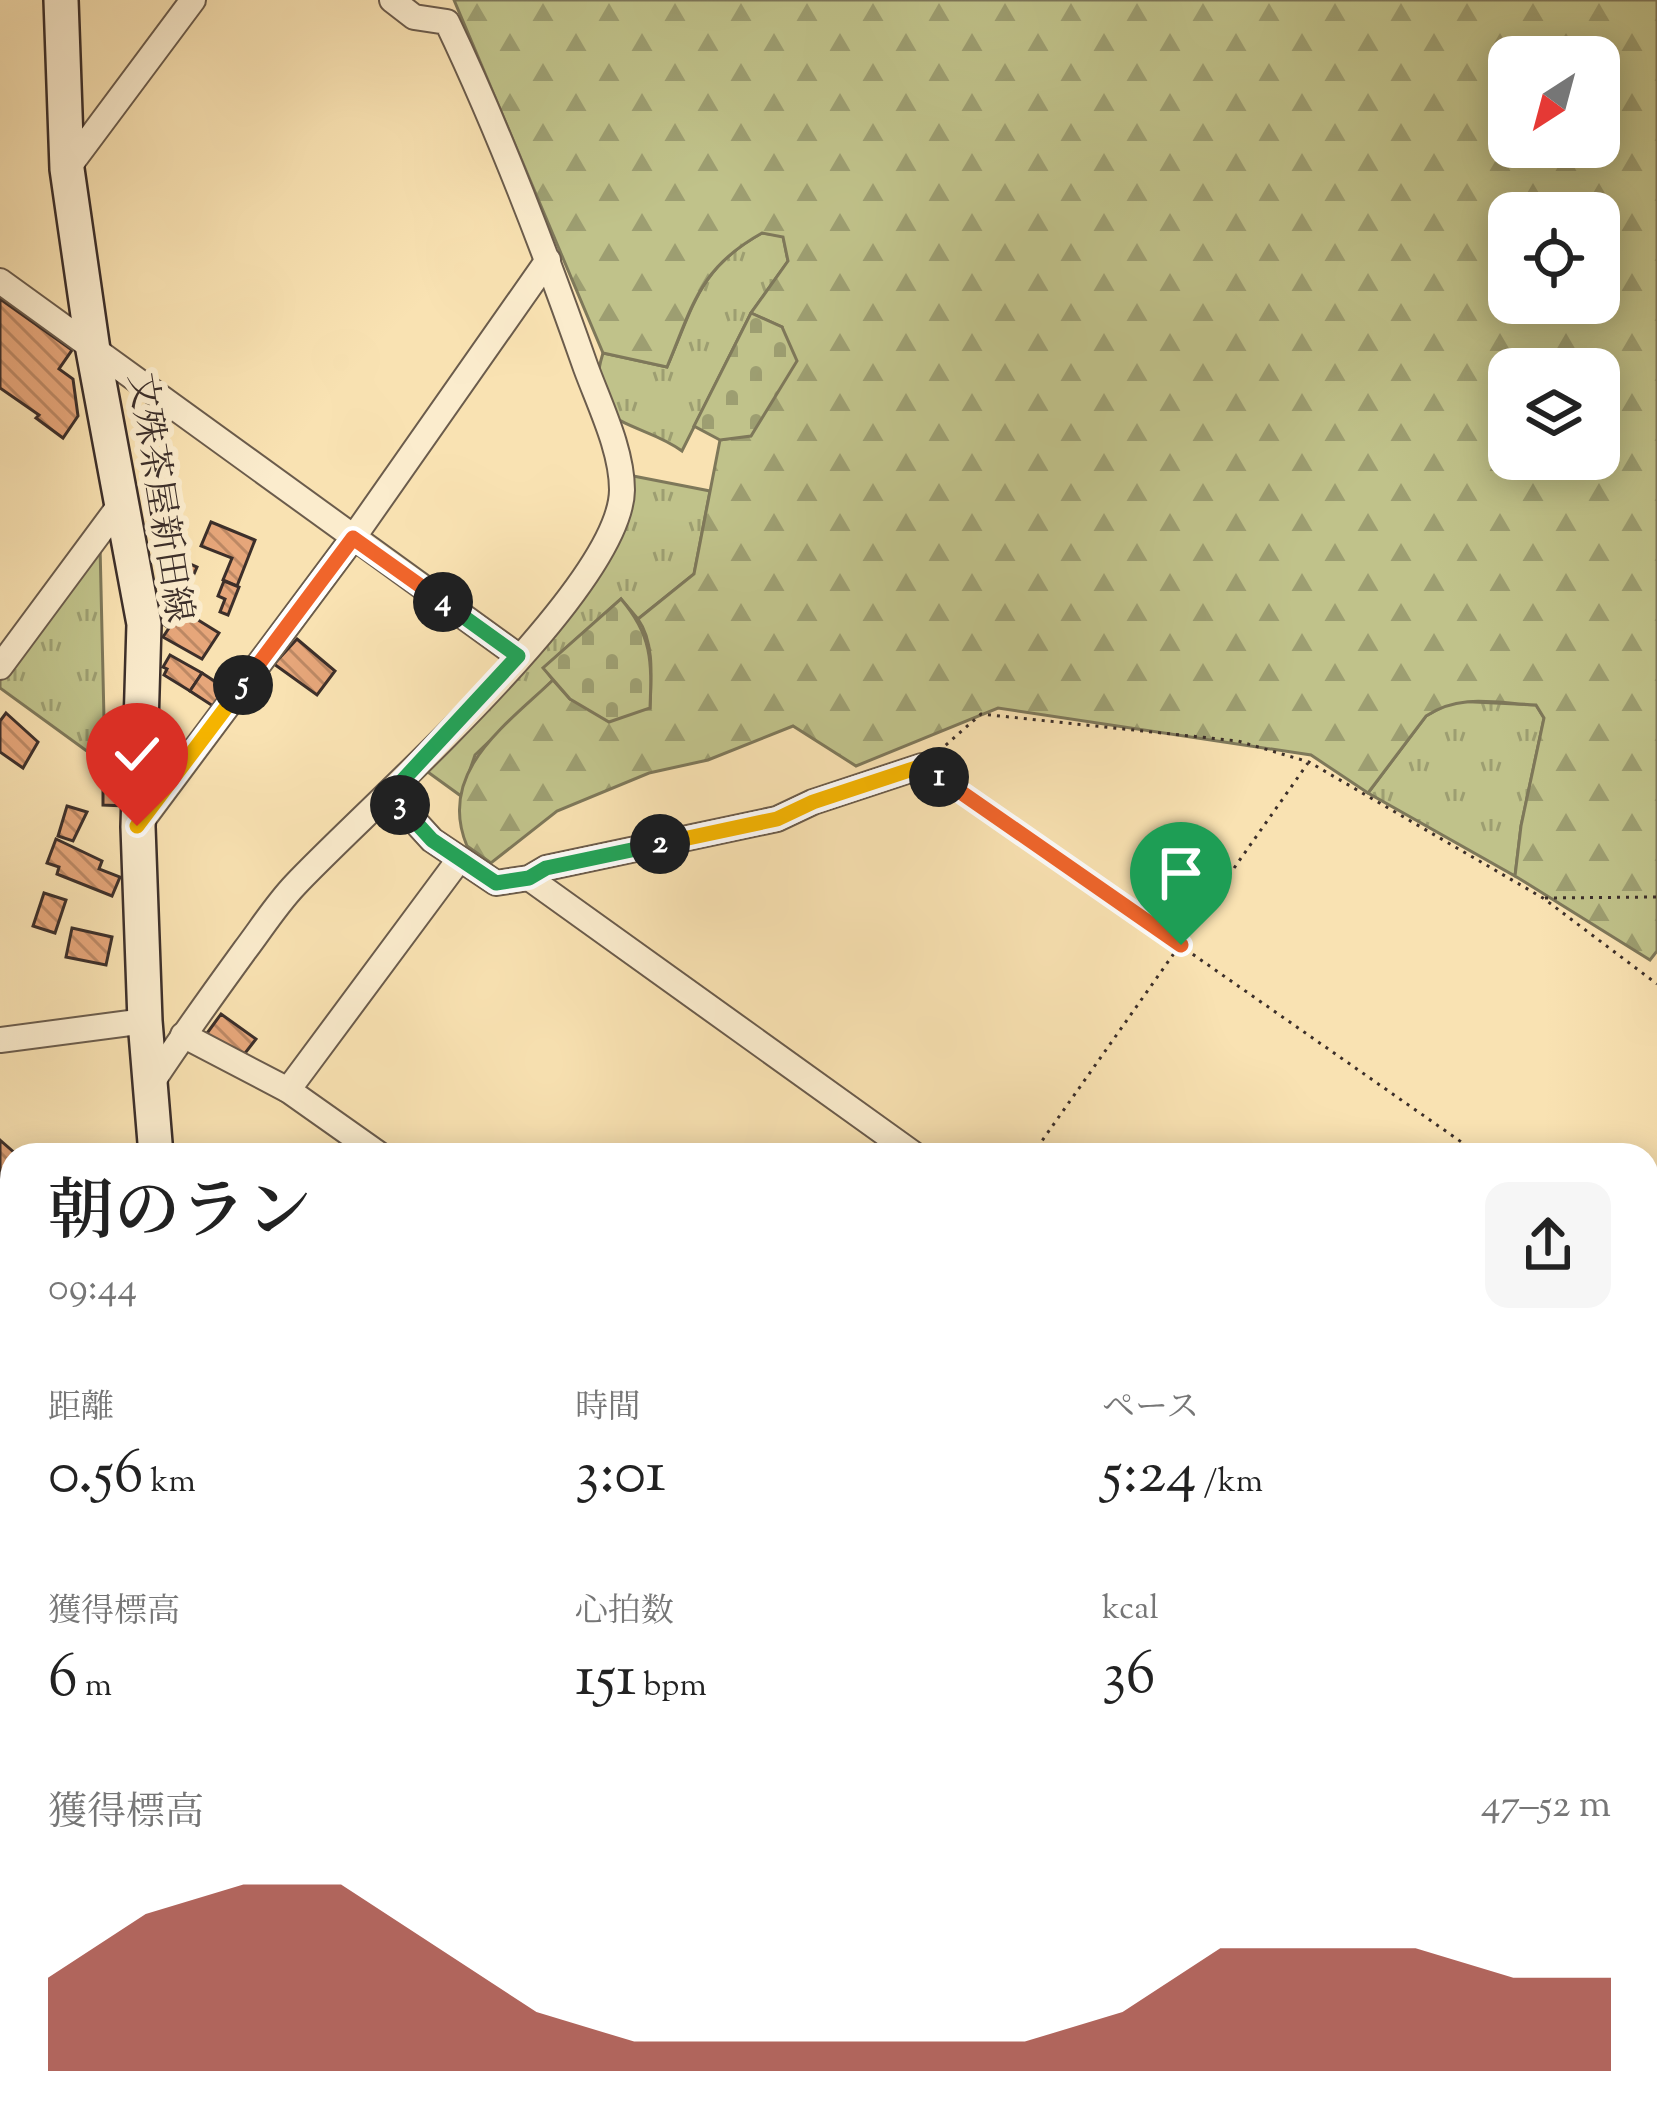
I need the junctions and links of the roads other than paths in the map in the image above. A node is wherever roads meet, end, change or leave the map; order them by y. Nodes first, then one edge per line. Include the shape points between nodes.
1 (61, 0) edge
2 (193, 0) edge
3 (392, 0) edge
4 (67, 169) junction
5 (548, 260) junction
6 (0, 281) edge
7 (93, 350) junction
8 (120, 505) junction
9 (353, 538) junction
10 (518, 656) junction
11 (0, 668) edge
12 (922, 766) road end
13 (390, 794) junction
14 (137, 826) junction
15 (458, 861) junction
16 (529, 878) junction
17 (145, 1021) junction
18 (183, 1035) junction
19 (0, 1040) edge
20 (151, 1084) junction
21 (288, 1090) junction
22 (155, 1143) edge
23 (363, 1143) edge
24 (898, 1143) edge

1 - 4 main road, 文殊茶屋新田線
2 - 4 street
3 - 5 street via 414,17 447,22
4 - 7 main road, 文殊茶屋新田線
5 - 9 street
5 - 10 street via 622,490 600,554
6 - 7 street
7 - 8 main road, 文殊茶屋新田線
7 - 9 street
8 - 11 street
8 - 14 main road, 文殊茶屋新田線 via 144,624
9 - 10 street
9 - 14 street
10 - 13 street
12 - 16 street via 777,819
13 - 15 street
13 - 18 street via 292,887
14 - 17 main road, 文殊茶屋新田線
15 - 16 street via 496,883
15 - 21 street
16 - 24 street
17 - 19 street
17 - 20 main road, 文殊茶屋新田線
18 - 20 street
18 - 21 street
20 - 22 main road, 文殊茶屋新田線
21 - 23 street

